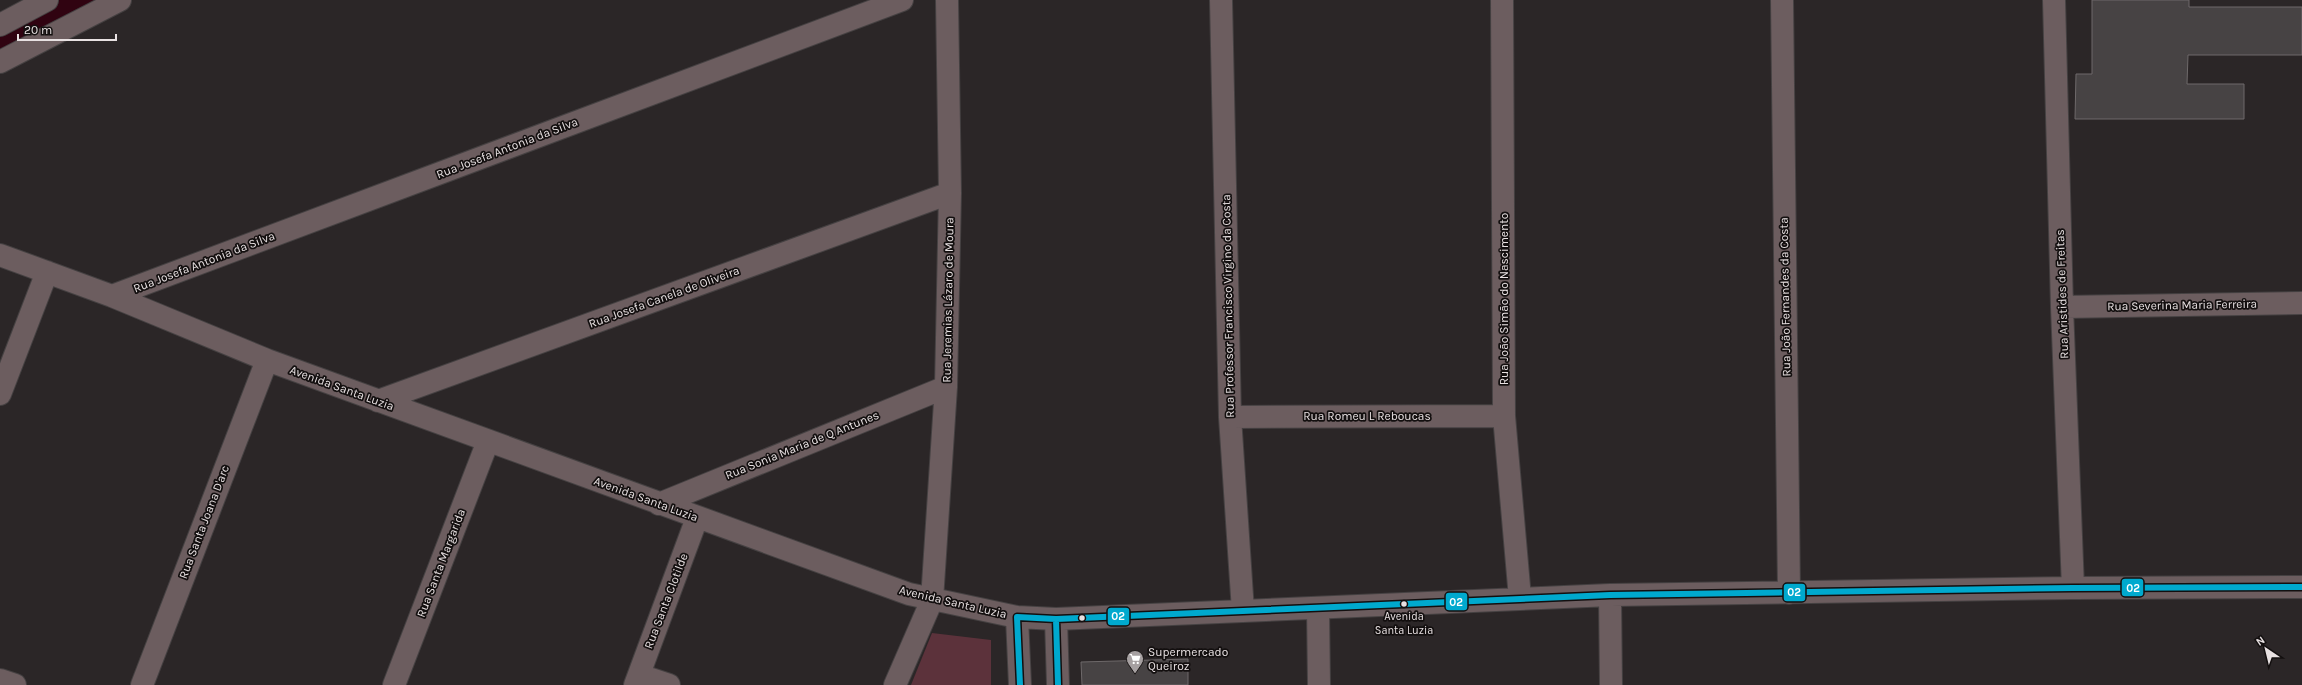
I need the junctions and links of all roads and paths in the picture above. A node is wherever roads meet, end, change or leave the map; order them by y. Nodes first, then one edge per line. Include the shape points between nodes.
1 (47, 0) edge
2 (120, 0) edge
3 (902, 0) edge
4 (947, 0) edge
5 (1221, 0) edge
6 (1502, 0) edge
7 (1782, 0) edge
8 (2054, 0) edge
9 (0, 25) edge
10 (0, 62) edge
11 (950, 193) junction
12 (0, 255) edge
13 (47, 272) junction
14 (112, 296) junction
15 (2302, 303) edge
16 (2062, 307) junction
17 (267, 360) junction
18 (946, 387) junction
19 (0, 394) edge
20 (378, 400) junction
21 (1504, 416) junction
22 (1230, 417) junction
23 (488, 441) junction
24 (659, 504) junction
25 (697, 518) junction
26 (2302, 587) edge
27 (2073, 588) junction
28 (1789, 593) junction
29 (1610, 595) junction
30 (1520, 598) junction
31 (932, 600) junction
32 (1318, 608) junction
33 (1242, 611) junction
34 (1017, 617) junction
35 (1056, 619) junction
36 (0, 680) edge
37 (637, 680) edge
38 (16, 685) edge
39 (142, 685) edge
40 (394, 685) edge
41 (670, 685) edge
42 (895, 685) edge
43 (1020, 685) edge
44 (1058, 685) edge
45 (1319, 685) edge
46 (1611, 685) edge

1 - 9 street
2 - 10 street
3 - 14 street, Rua Josefa Antonia da Silva
4 - 11 street, Rua Jeremias Lázaro de Moura
5 - 22 street, Rua Professor Francisco Virgino da Costa
6 - 21 street, Rua João Simão do Nascimento
7 - 28 street, Rua João Fernandes da Costa
8 - 16 street, Rua Aristides de Freitas
11 - 18 street, Rua Jeremias Lázaro de Moura
11 - 20 street, Rua Josefa Canela de Oliveira
12 - 13 street, Avenida Santa Luzia
13 - 14 street, Avenida Santa Luzia
13 - 19 street
14 - 17 street, Avenida Santa Luzia
15 - 16 street, Rua Severina Maria Ferreira
16 - 27 street, Rua Aristides de Freitas
17 - 20 street, Avenida Santa Luzia
17 - 39 street, Rua Santa Joana D'arc
18 - 24 street, Rua Sonia Maria de Q Antunes
18 - 31 street, Rua Jeremias Lázaro de Moura
20 - 23 street, Avenida Santa Luzia
21 - 22 street, Rua Romeu L Reboucas
21 - 30 street, Rua João Simão do Nascimento
22 - 33 street, Rua Professor Francisco Virgino da Costa
23 - 24 street, Avenida Santa Luzia
23 - 40 street, Rua Santa Margarida
24 - 25 street, Avenida Santa Luzia
25 - 31 street, Avenida Santa Luzia
25 - 37 street, Rua Santa Clotilde
26 - 27 street, Avenida Santa Luzia
27 - 28 street, Avenida Santa Luzia
28 - 29 street, Avenida Santa Luzia
29 - 30 street, Avenida Santa Luzia
29 - 46 street
30 - 32 street, Avenida Santa Luzia
31 - 34 street, Avenida Santa Luzia
31 - 42 street, Rua Jeremias Lázaro de Moura
32 - 33 street, Avenida Santa Luzia
32 - 45 street
33 - 35 street, Avenida Santa Luzia
34 - 35 street, Avenida Santa Luzia
34 - 43 street
35 - 44 street
36 - 38 street
37 - 41 street

